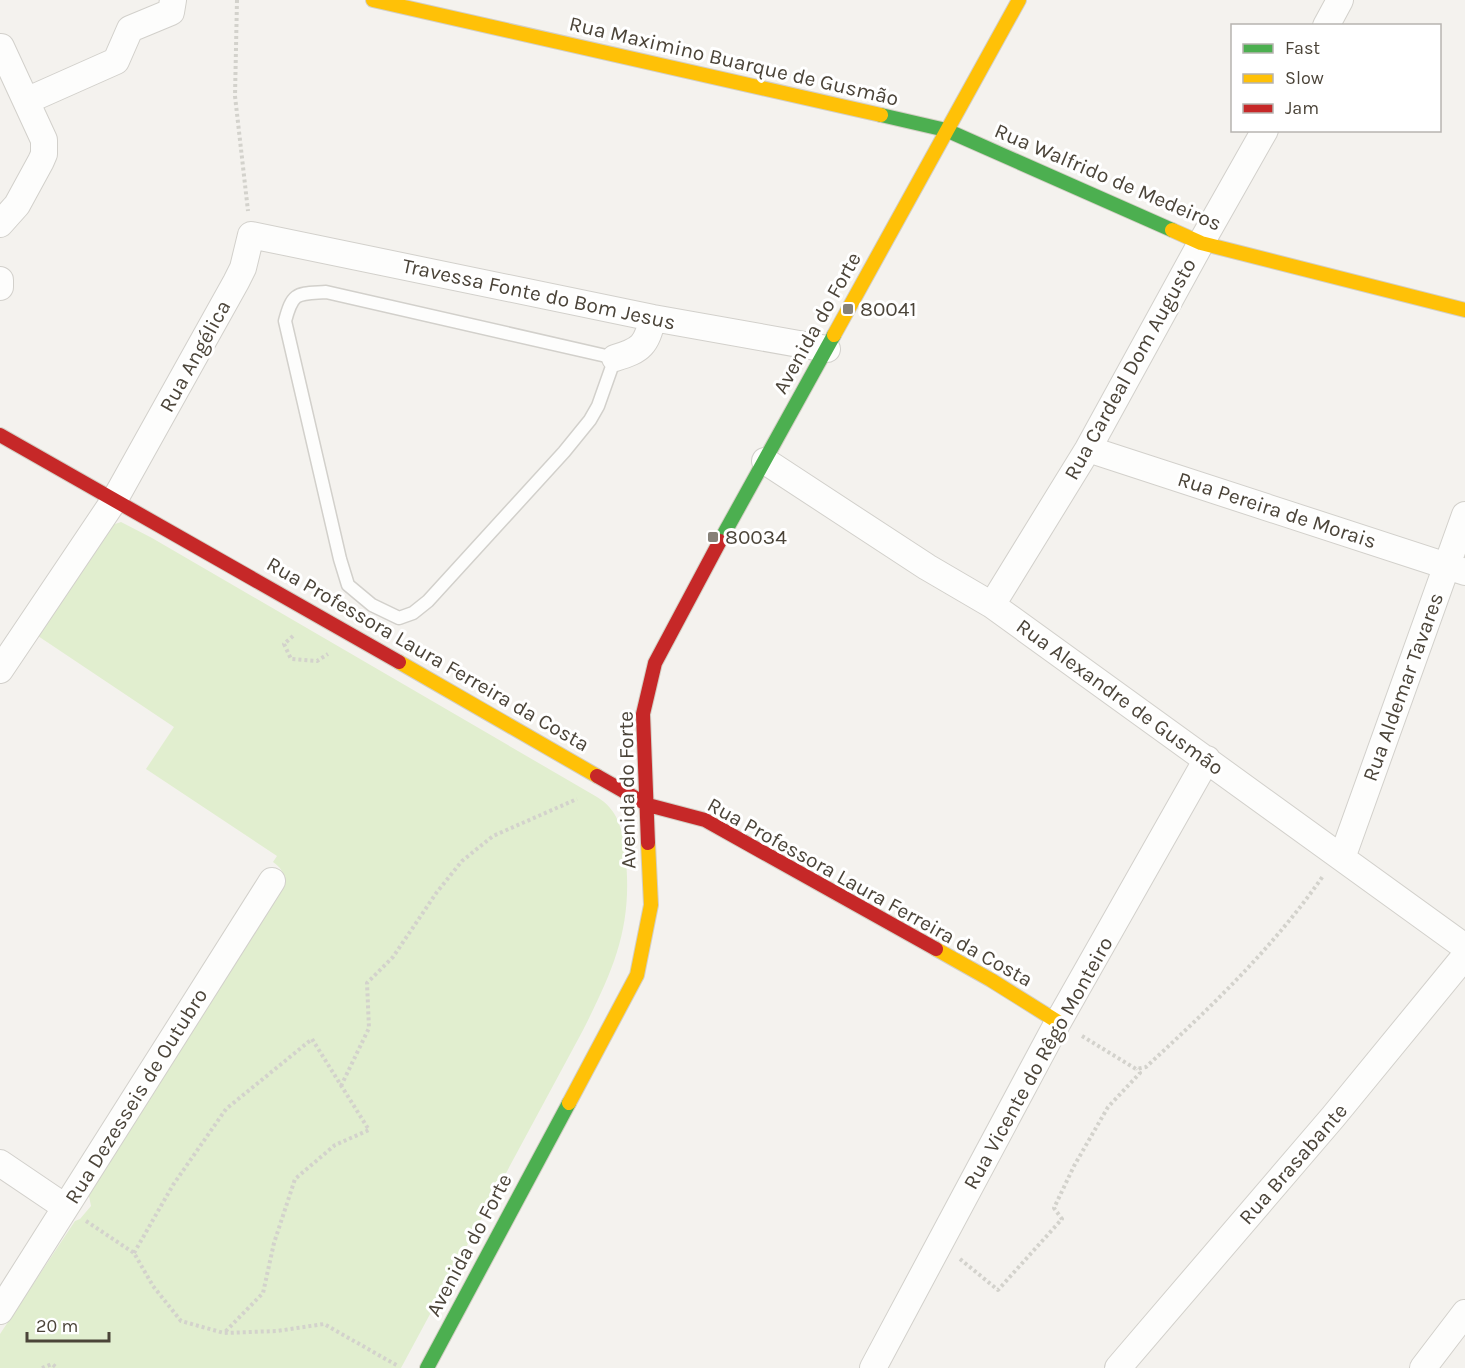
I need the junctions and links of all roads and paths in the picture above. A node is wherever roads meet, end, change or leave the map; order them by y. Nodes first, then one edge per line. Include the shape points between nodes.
1 (173, 0) edge
2 (237, 0) edge
3 (373, 0) edge
4 (1019, 0) edge
5 (1340, 0) edge
6 (1327, 24) edge
7 (1, 47) edge
8 (26, 101) junction
9 (946, 130) junction
10 (1264, 132) edge
11 (0, 225) edge
12 (251, 235) junction
13 (1201, 243) junction
14 (0, 280) edge
15 (0, 287) edge
16 (1465, 310) edge
17 (652, 318) junction
18 (827, 349) junction
19 (615, 358) junction
20 (0, 435) edge
21 (1088, 449) junction
22 (765, 461) junction
23 (115, 499) junction
24 (1465, 515) edge
25 (1456, 569) edge
26 (992, 605) junction
27 (299, 631) dead end
28 (325, 646) dead end
29 (0, 670) edge
30 (1207, 759) junction
31 (578, 798) dead end
32 (648, 805) junction
33 (1340, 857) junction
34 (272, 882) dead end
35 (1465, 947) edge
36 (1465, 956) edge
37 (1058, 1022) junction
38 (1136, 1069) junction
39 (341, 1086) junction
40 (0, 1163) edge
41 (66, 1207) junction
42 (939, 1243) junction
43 (134, 1253) junction
44 (0, 1311) edge
45 (1465, 1313) edge
46 (224, 1334) junction
47 (42, 1368) edge
48 (57, 1368) edge
49 (401, 1368) edge
50 (428, 1368) edge
51 (873, 1368) edge
52 (1118, 1368) edge
53 (1423, 1368) edge

1 - 8 street via 171,12 130,29 116,61
2 - 12 path via 235,96
3 - 9 street, Rua Maximino Buarque de Gusmão
4 - 9 street, Avenida do Forte
5 - 6 street
7 - 8 street
8 - 11 street via 44,140 44,154 17,205
9 - 13 street, Rua Walfrido de Medeiros
9 - 18 street, Avenida do Forte
10 - 13 street, Rua Cardeal Dom Augusto
12 - 17 street, Travessa Fonte do Bom Jesus
12 - 23 street, Rua Angélica via 236,282
13 - 16 street, Rua Walfrido de Medeiros
13 - 21 street, Rua Cardeal Dom Augusto
14 - 15 street
17 - 18 street, Travessa Fonte do Bom Jesus
17 - 19 street via 641,348
18 - 22 street, Avenida do Forte
19 - 19 lane via 590,420 428,601 399,618 372,605 348,585 285,321 290,303 299,294 326,292
20 - 23 street, Rua Professora Laura Ferreira da Costa
21 - 25 street, Rua Pereira de Morais
21 - 26 street, Rua Cardeal Dom Augusto
22 - 26 street, Rua Alexandre de Gusmão
22 - 32 street, Avenida do Forte via 655,663 643,714
23 - 29 street, Rua Angélica
23 - 32 street, Rua Professora Laura Ferreira da Costa
24 - 25 street, Rua Aldemar Tavares
25 - 33 street, Rua Aldemar Tavares
26 - 30 street, Rua Alexandre de Gusmão
27 - 28 path via 284,644 291,659 317,661 334,651
30 - 33 street, Rua Alexandre de Gusmão
30 - 37 street, Rua Vicente do Rêgo Monteiro
31 - 39 path via 493,836 462,861 393,957 367,983 369,1028
32 - 37 street, Rua Professora Laura Ferreira da Costa via 705,819 991,980
32 - 50 street, Avenida do Forte via 651,904 637,975
33 - 35 street, Rua Alexandre de Gusmão
33 - 38 path via 1227,992 1146,1067
34 - 41 street, Rua Dezesseis de Outubro
36 - 52 street, Rua Brasabante via 1334,1117
37 - 38 path
37 - 42 street, Rua Vicente do Rêgo Monteiro
38 - 42 path via 1140,1073 1108,1107 1074,1166 1054,1208 1062,1219 998,1290
39 - 43 path via 312,1039 226,1109 173,1185
39 - 46 path via 369,1130 335,1145 296,1179 274,1242 263,1293
40 - 41 street
41 - 43 path
41 - 44 street, Rua Dezesseis de Outubro
42 - 51 street, Rua Vicente do Rêgo Monteiro
43 - 46 path via 153,1286 181,1321
45 - 53 street
46 - 49 path via 324,1324
47 - 48 path via 52,1364

